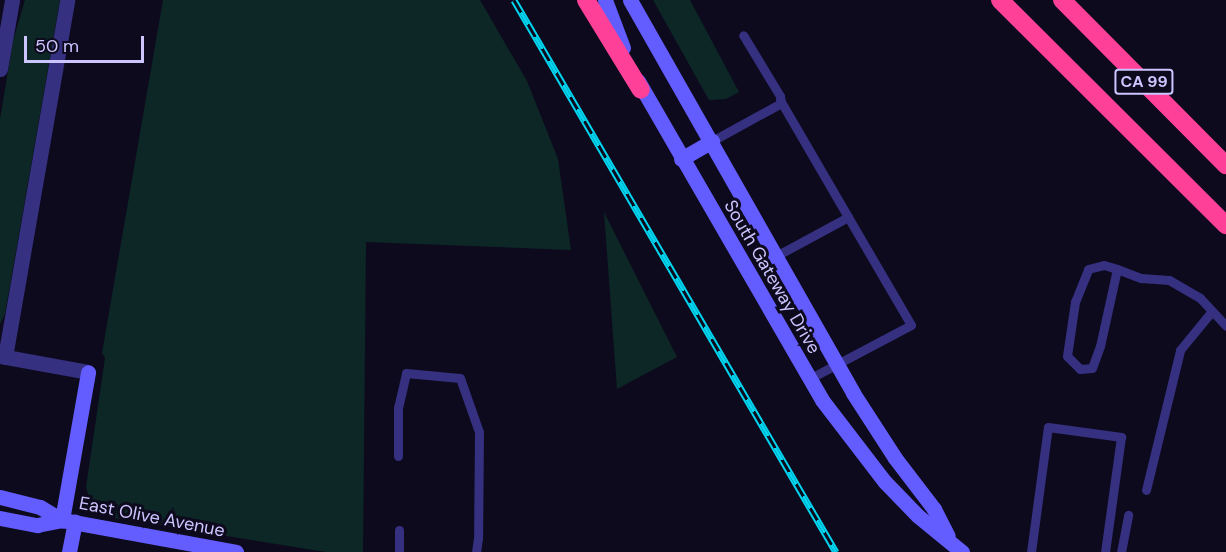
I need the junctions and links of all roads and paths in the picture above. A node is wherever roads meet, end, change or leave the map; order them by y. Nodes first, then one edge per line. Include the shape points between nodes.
1 (12, 0) edge
2 (67, 0) edge
3 (586, 0) edge
4 (605, 0) edge
5 (630, 0) edge
6 (1000, 0) edge
7 (1062, 0) edge
8 (743, 35) dead end
9 (0, 69) edge
10 (641, 90) junction
11 (780, 99) junction
12 (712, 141) junction
13 (681, 159) junction
14 (1226, 165) edge
15 (848, 217) junction
16 (1226, 225) edge
17 (776, 256) junction
18 (1117, 269) junction
19 (1212, 311) junction
20 (1226, 326) edge
21 (2, 356) edge
22 (837, 364) junction
23 (88, 372) joint
24 (809, 379) junction
25 (398, 456) dead end
26 (1146, 490) dead end
27 (0, 497) edge
28 (1128, 515) dead end
29 (0, 518) edge
30 (68, 521) junction
31 (399, 530) dead end
32 (956, 547) edge
33 (69, 552) edge
34 (236, 552) edge
35 (399, 552) edge
36 (476, 552) edge
37 (1030, 552) edge
38 (1105, 552) edge
39 (1122, 552) edge

1 - 9 street
2 - 21 street
3 - 10 highway
4 - 10 main road, South Gateway Drive
5 - 12 main road, South Gateway Drive
6 - 16 highway, CA 99
7 - 14 highway, CA 99
8 - 11 lane
10 - 13 main road, South Gateway Drive
11 - 12 lane via 781,103
11 - 15 lane
12 - 13 main road
12 - 17 main road, South Gateway Drive
13 - 24 main road, South Gateway Drive
15 - 17 lane
15 - 22 lane via 911,325
17 - 22 main road, South Gateway Drive
18 - 18 lane via 1104,265 1088,269 1075,302 1067,356 1080,369 1092,368
18 - 19 lane via 1141,278 1168,280 1200,298
19 - 20 lane
19 - 26 lane via 1180,350
21 - 23 street
22 - 24 lane
22 - 32 main road, South Gateway Drive
23 - 30 main road
24 - 32 main road, South Gateway Drive via 851,442 885,482
25 - 36 lane via 398,408 406,373 460,378 479,432
27 - 30 main road, East Olive Avenue via 40,507
28 - 39 lane
29 - 30 main road, East Olive Avenue via 37,525
30 - 33 main road
30 - 34 main road, East Olive Avenue
31 - 35 lane
37 - 38 lane via 1048,427 1121,437

